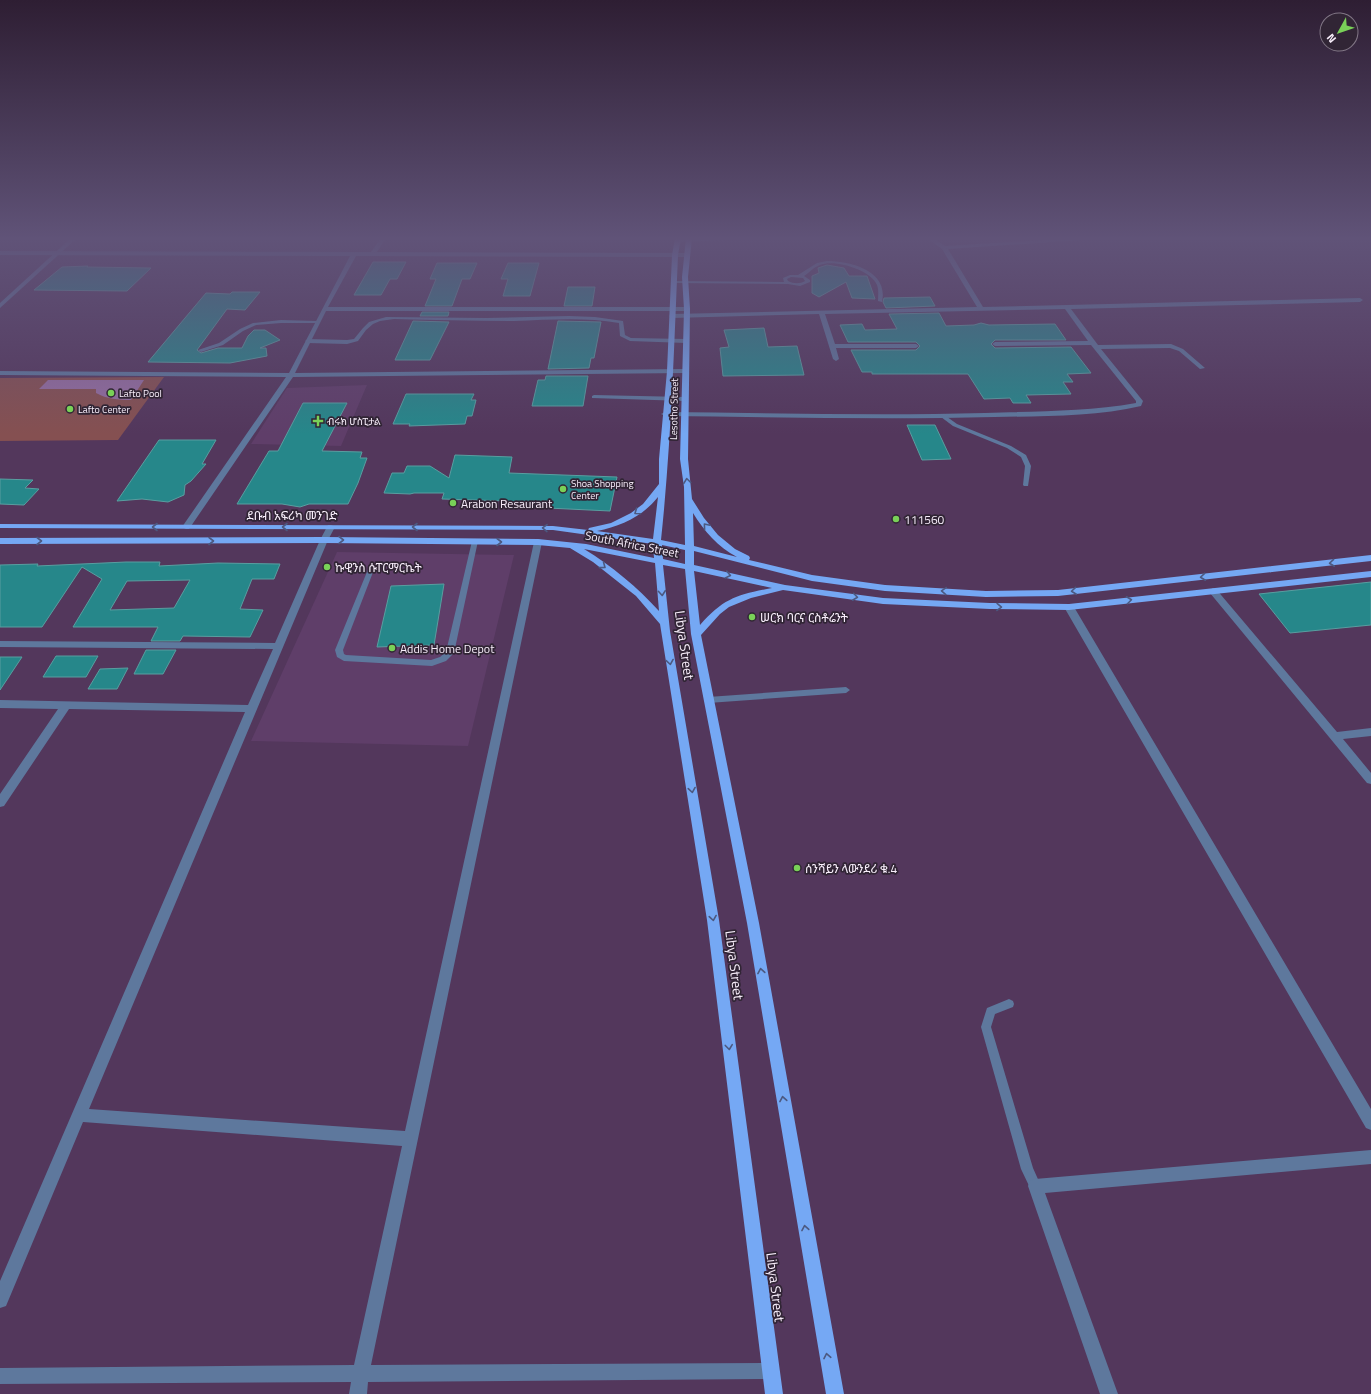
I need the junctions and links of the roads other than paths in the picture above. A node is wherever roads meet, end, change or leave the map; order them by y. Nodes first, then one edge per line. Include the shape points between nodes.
1 (327, 303) edge
2 (673, 303) edge
3 (686, 303) edge
4 (976, 303) edge
5 (1232, 303) edge
6 (1067, 307) junction
7 (324, 309) junction
8 (980, 309) junction
9 (672, 313) junction
10 (686, 313) junction
11 (822, 314) junction
12 (317, 322) junction
13 (671, 341) junction
14 (686, 341) junction
15 (308, 342) junction
16 (995, 344) dead end
17 (1095, 345) junction
18 (832, 346) junction
19 (916, 346) dead end
20 (201, 350) dead end
21 (836, 359) dead end
22 (1202, 368) dead end
23 (670, 371) junction
24 (686, 371) junction
25 (0, 373) edge
26 (291, 375) junction
27 (594, 397) dead end
28 (667, 399) junction
29 (685, 399) junction
30 (665, 414) junction
31 (686, 414) junction
32 (943, 416) junction
33 (664, 483) junction
34 (1026, 485) dead end
35 (688, 498) junction
36 (0, 526) edge
37 (186, 527) junction
38 (331, 527) junction
39 (584, 532) junction
40 (324, 540) junction
41 (0, 542) edge
42 (475, 542) junction
43 (538, 542) junction
44 (657, 542) junction
45 (570, 545) junction
46 (690, 548) junction
47 (1371, 558) edge
48 (659, 562) junction
49 (759, 565) junction
50 (372, 567) dead end
51 (689, 567) junction
52 (1371, 574) edge
53 (690, 580) joint
54 (785, 588) junction
55 (1213, 591) junction
56 (1069, 607) junction
57 (664, 623) junction
58 (696, 634) junction
59 (0, 644) edge
60 (279, 646) junction
61 (846, 690) dead end
62 (708, 700) junction
63 (0, 704) edge
64 (66, 705) junction
65 (252, 709) junction
66 (1371, 732) edge
67 (1334, 736) junction
68 (1371, 780) edge
69 (0, 803) edge
70 (1009, 1004) dead end
71 (79, 1115) junction
72 (1371, 1123) edge
73 (411, 1139) junction
74 (1371, 1157) edge
75 (1035, 1186) junction
76 (0, 1300) edge
77 (770, 1371) junction
78 (361, 1373) junction
79 (0, 1376) edge
80 (358, 1394) edge
81 (774, 1394) edge
82 (834, 1394) edge
83 (1109, 1394) edge

1 - 7 street
2 - 9 main road, Lesotho Street
3 - 10 main road, Lesotho Street
4 - 8 street
5 - 6 street
6 - 8 street
6 - 17 street
7 - 9 street
7 - 12 street
8 - 11 street
9 - 10 street
9 - 13 main road, Lesotho Street
10 - 11 street
10 - 14 main road, Lesotho Street
11 - 18 street
12 - 15 street
12 - 20 lane via 256,324 244,328 229,341
13 - 14 lane
13 - 15 lane via 630,339 623,336 621,322 612,320 394,318 368,323 356,340
13 - 23 main road, Lesotho Street
14 - 24 main road, Lesotho Street
15 - 26 street
16 - 17 street
17 - 22 street via 1171,346 1181,350
17 - 32 street via 1140,401 1139,405 1055,413
18 - 19 street
18 - 21 street
23 - 24 street
23 - 26 street
23 - 28 main road, Lesotho Street
24 - 29 main road, Lesotho Street
25 - 26 street
26 - 37 street
27 - 28 lane
28 - 29 lane
28 - 30 main road, Lesotho Street
29 - 31 main road, Lesotho Street
30 - 31 street
30 - 33 main road, Lesotho Street
31 - 32 street
35 -> 31 main road, Lesotho Street via 684,459
32 - 34 lane via 955,425 1009,447 1024,456 1028,466
33 -> 39 main road via 646,506 628,518 611,526
33 - 44 main road, Lesotho Street
35 - 46 main road, Lesotho Street
49 -> 35 main road via 726,547 702,522
37 -> 36 main road, ደቡብ አፍሪካ መንገድ
38 -> 37 main road, ደቡብ አፍሪካ መንገድ
39 -> 38 main road, ደቡብ አፍሪካ መንገድ via 508,527
38 - 40 street
39 - 44 main road, South Africa Street
41 -> 40 main road
40 -> 42 main road
40 - 60 street
42 -> 43 main road
42 - 50 lane via 450,653 432,663 344,658 340,654 339,650
43 - 45 main road
43 - 73 street
44 - 46 main road, South Africa Street
44 - 48 main road, Libya Street
45 - 48 main road, South Africa Street
45 -> 57 main road via 596,560 639,594
46 - 49 main road, South Africa Street
46 - 51 main road, Lesotho Street
47 -> 49 main road via 1066,592 986,594 885,588 812,578
48 - 51 main road, South Africa Street
48 -> 57 main road, Libya Street
51 - 53 main road, Lesotho Street
51 -> 54 main road, South Africa Street
52 - 55 main road
53 - 58 main road, Libya Street
54 -> 56 main road via 884,601
54 - 58 main road via 758,593 721,608
56 -> 55 main road
55 - 67 street
56 - 72 street
57 -> 77 main road, Libya Street via 713,920
58 - 62 main road, Libya Street
59 - 60 street
60 - 65 street
61 - 62 lane
82 -> 62 main road, Libya Street via 753,923
63 - 64 street
64 - 65 street
64 - 69 street
65 - 71 street
66 - 67 street
67 - 68 street
70 - 75 lane via 991,1011 986,1027 1027,1169
71 - 73 street
71 - 76 street
73 - 78 street
74 - 75 street
75 - 83 street
77 - 78 street
77 - 81 main road, Libya Street
78 - 79 street
78 - 80 street

